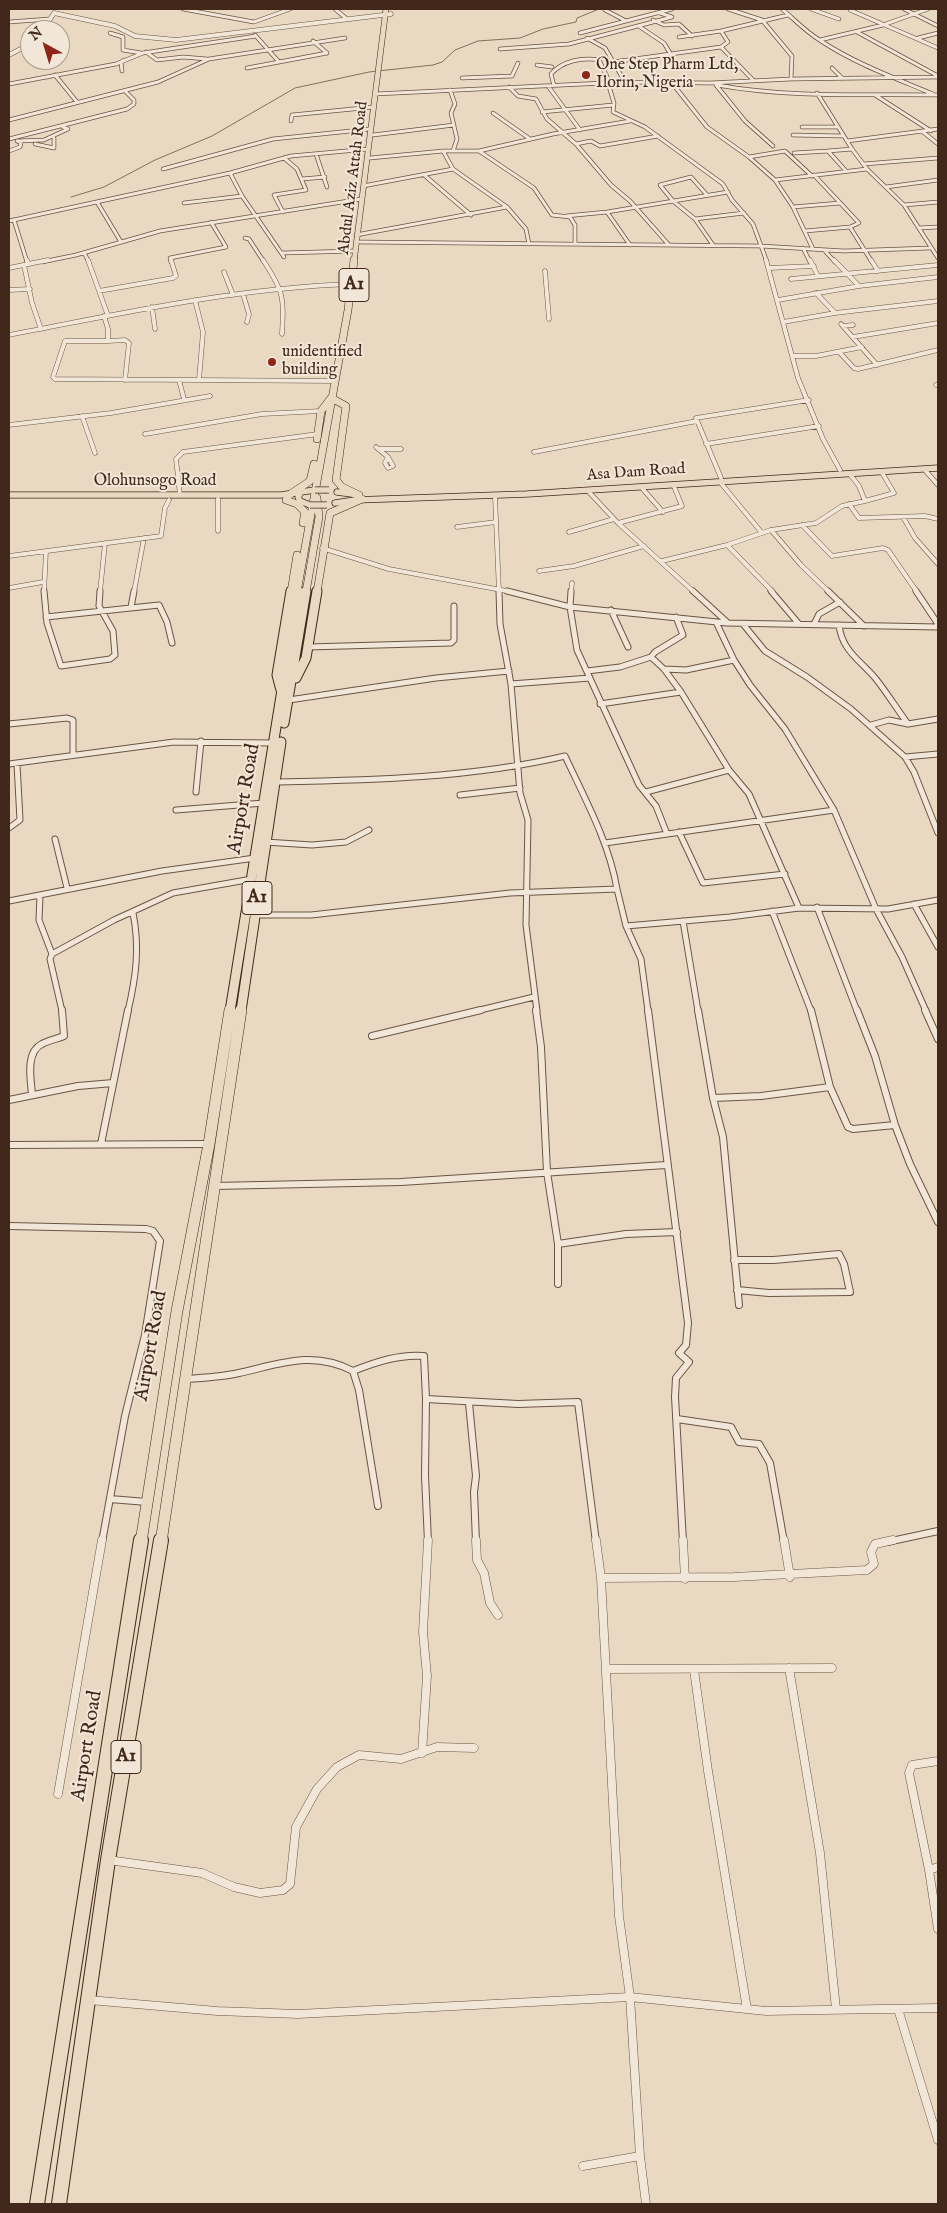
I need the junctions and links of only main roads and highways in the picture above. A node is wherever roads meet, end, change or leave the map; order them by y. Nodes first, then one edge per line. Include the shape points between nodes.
1 (389, 11) edge
2 (376, 94) junction
3 (371, 132) junction
4 (364, 186) junction
5 (358, 235) junction
6 (333, 399) junction
7 (938, 463) edge
8 (938, 468) edge
9 (310, 480) junction
10 (336, 480) junction
11 (720, 480) junction
12 (685, 482) junction
13 (333, 491) junction
14 (9, 495) edge
15 (91, 497) junction
16 (288, 497) junction
17 (361, 497) junction
18 (9, 499) edge
19 (308, 499) junction
20 (331, 504) junction
21 (330, 513) junction
22 (287, 695) junction
23 (250, 915) junction
24 (37, 2204) edge
25 (59, 2204) edge

1 - 2 highway, Abdul Aziz Attah Road / A1
2 - 3 highway, Abdul Aziz Attah Road / A1
2 - 3 highway, Abdul Aziz Attah Road / A1
3 - 4 highway, Abdul Aziz Attah Road / A1
3 - 4 highway, Abdul Aziz Attah Road / A1
4 - 5 highway, Abdul Aziz Attah Road / A1
4 - 5 highway, Abdul Aziz Attah Road / A1
5 - 6 highway, Abdul Aziz Attah Road / A1
5 - 6 highway, Abdul Aziz Attah Road / A1 via 360,242 339,387
6 - 9 highway via 321,411
6 - 10 highway via 346,406
6 - 19 highway, Abdul Aziz Attah Road / A1
7 - 11 main road, Asa Dam Road
8 - 11 main road, Asa Dam Road
9 - 16 highway
9 - 19 highway
10 - 13 highway
10 - 17 highway
11 - 12 main road, Asa Dam Road
12 - 17 main road, Asa Dam Road
12 - 17 main road, Asa Dam Road via 496,496
13 - 17 main road, Asa Dam Road
13 - 19 main road, Asa Dam Road, bridge
13 - 20 main road via 340,496
14 - 15 main road, Olohunsogo Road
15 - 16 main road, Olohunsogo Road
15 - 16 main road, Olohunsogo Road via 170,500
15 - 18 main road, Olohunsogo Road
16 - 19 main road, Olohunsogo Road
16 - 19 highway via 297,504
17 - 20 main road, Asa Dam Road
17 - 21 highway
19 - 20 main road, Asa Dam Road, bridge
19 - 22 highway via 276,675
19 - 22 highway, Airport Road / A1 via 319,517
20 - 21 highway
21 - 22 highway via 306,658
22 - 23 highway, Airport Road / A1 via 276,782
22 - 23 highway, Airport Road / A1 via 274,743 252,879
23 - 24 highway, Airport Road / A1 via 177,1312
23 - 25 highway, Airport Road / A1 via 186,1379 148,1629 108,1860

